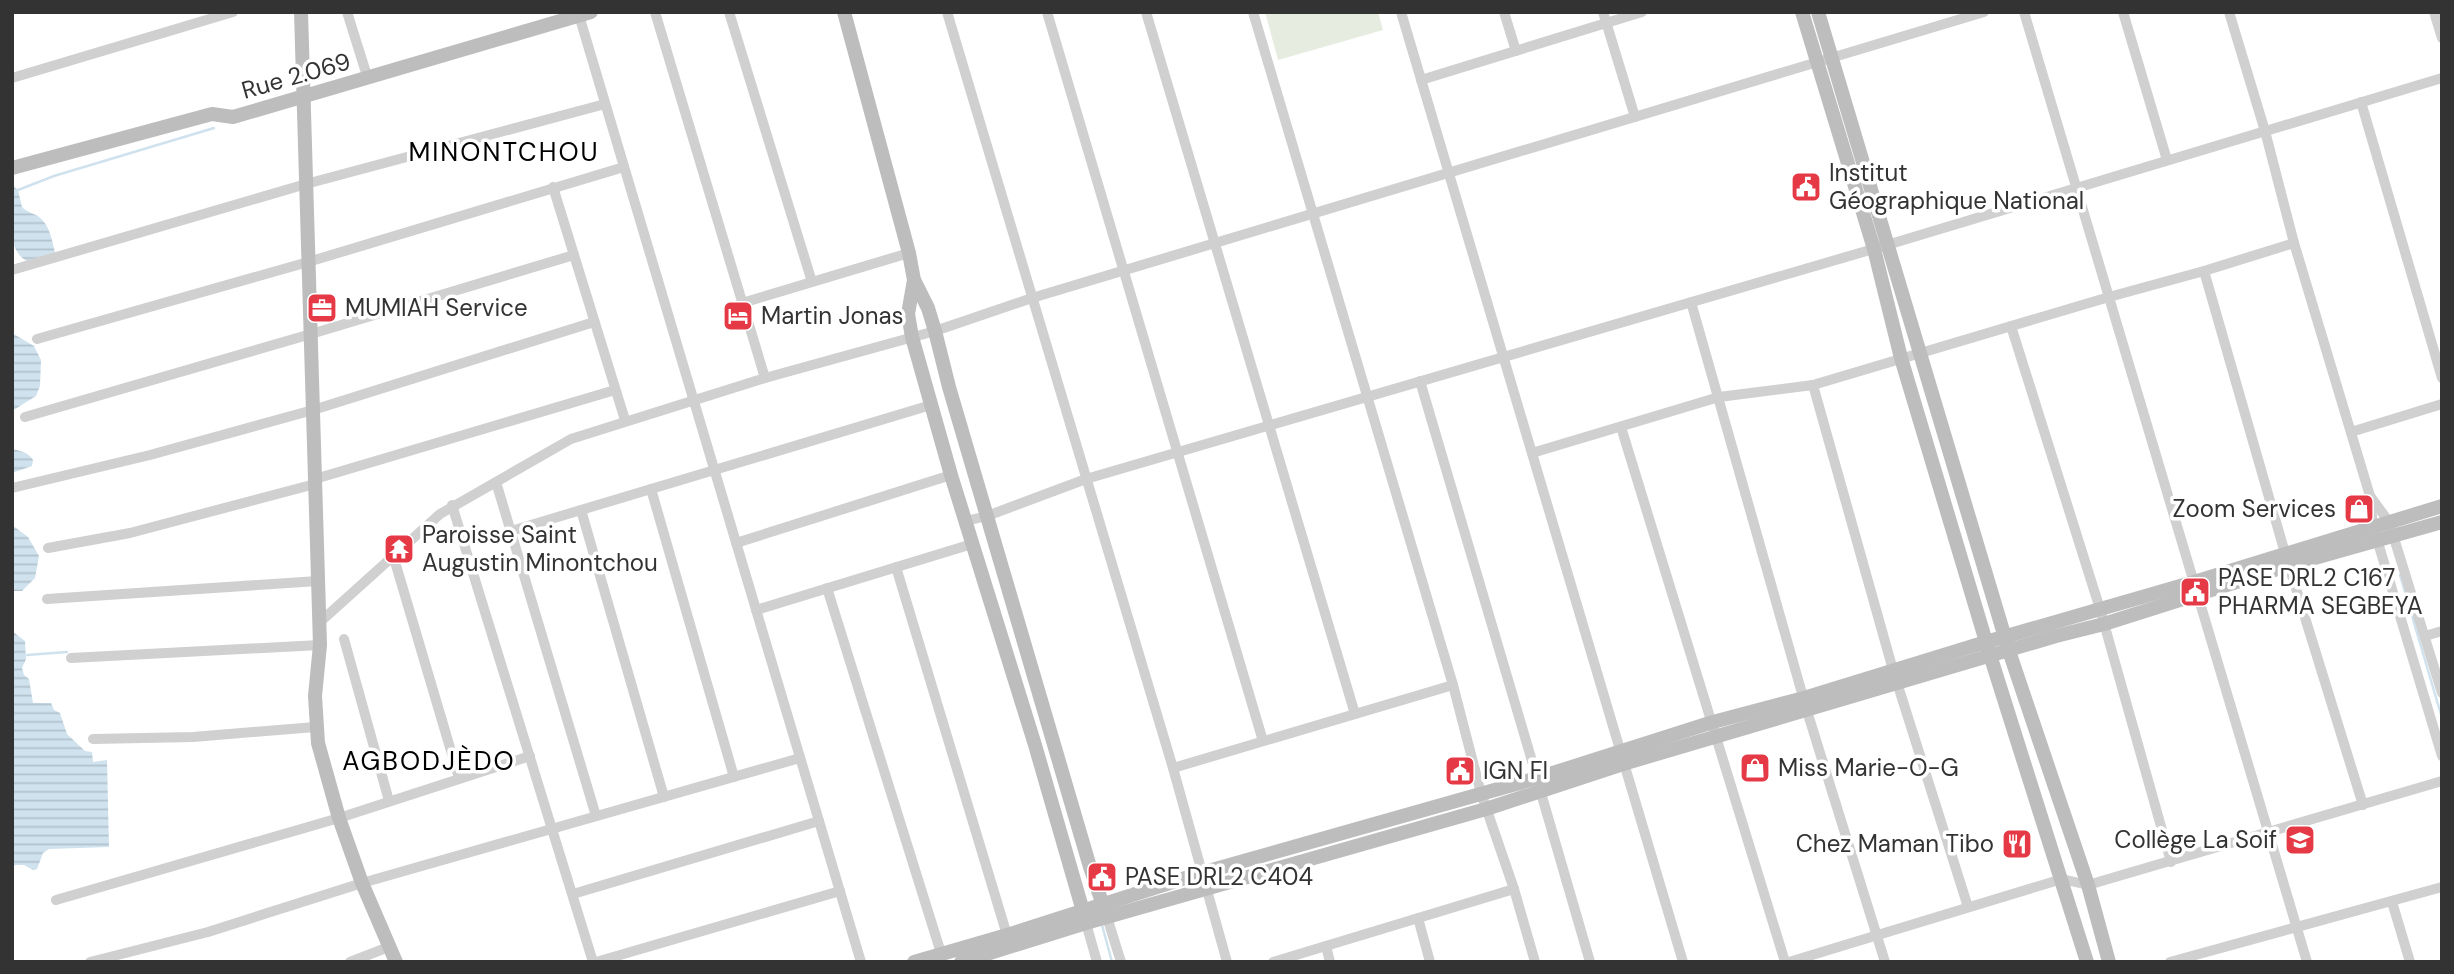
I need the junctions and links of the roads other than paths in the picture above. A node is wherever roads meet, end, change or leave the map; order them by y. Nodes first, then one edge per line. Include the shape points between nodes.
1 (233, 12) edge
2 (301, 12) edge
3 (347, 12) edge
4 (655, 12) edge
5 (729, 12) edge
6 (844, 12) edge
7 (1047, 12) edge
8 (1146, 12) edge
9 (1253, 12) edge
10 (1401, 12) edge
11 (1504, 12) edge
12 (1642, 12) edge
13 (1802, 12) edge
14 (1818, 12) edge
15 (1984, 12) edge
16 (2024, 12) edge
17 (2123, 12) edge
18 (2229, 12) edge
19 (2434, 12) edge
20 (582, 13) edge
21 (950, 13) edge
22 (1605, 18) edge
23 (2442, 38) edge
24 (1516, 51) junction
25 (1832, 58) junction
26 (1817, 62) junction
27 (12, 78) edge
28 (2442, 78) edge
29 (368, 79) junction
30 (1421, 80) junction
31 (303, 97) junction
32 (2361, 102) junction
33 (605, 104) junction
34 (1634, 117) junction
35 (2265, 131) junction
36 (2166, 160) junction
37 (624, 167) junction
38 (12, 168) edge
39 (1448, 173) junction
40 (306, 184) junction
41 (553, 187) junction
42 (2077, 188) junction
43 (1313, 213) junction
44 (1216, 242) junction
45 (2294, 243) junction
46 (1880, 247) junction
47 (909, 253) junction
48 (574, 255) junction
49 (308, 262) junction
50 (12, 270) edge
51 (1122, 271) junction
52 (2204, 271) junction
53 (914, 281) junction
54 (812, 282) junction
55 (2109, 297) junction
56 (1032, 298) junction
57 (1691, 302) junction
58 (742, 303) junction
59 (594, 323) junction
60 (2011, 326) junction
61 (935, 331) junction
62 (311, 334) junction
63 (912, 337) junction
64 (37, 339) dead end
65 (1922, 354) junction
66 (1503, 357) junction
67 (1900, 358) junction
68 (765, 378) junction
69 (2442, 379) edge
70 (1420, 381) junction
71 (1813, 385) junction
72 (615, 390) junction
73 (1367, 397) junction
74 (1719, 397) junction
75 (693, 400) junction
76 (2442, 404) edge
77 (931, 405) junction
78 (313, 410) junction
79 (25, 417) dead end
80 (625, 420) junction
81 (1269, 425) junction
82 (1621, 426) junction
83 (2351, 432) junction
84 (1176, 453) junction
85 (1532, 453) junction
86 (714, 470) junction
87 (951, 475) junction
88 (1086, 479) junction
89 (315, 482) junction
90 (496, 482) junction
91 (12, 488) edge
92 (651, 489) junction
93 (2370, 496) junction
94 (452, 505) junction
95 (2442, 506) edge
96 (581, 510) junction
97 (987, 516) junction
98 (966, 521) junction
99 (2389, 522) junction
100 (2442, 522) edge
101 (2373, 526) junction
102 (510, 531) junction
103 (2394, 537) junction
104 (2378, 541) junction
105 (736, 543) junction
106 (972, 544) junction
107 (48, 548) dead end
108 (393, 555) junction
109 (2287, 559) junction
110 (896, 567) junction
111 (318, 581) junction
112 (827, 588) junction
113 (2196, 589) junction
114 (47, 599) dead end
115 (2100, 609) junction
116 (756, 611) junction
117 (320, 622) junction
118 (2104, 624) junction
119 (2442, 631) edge
120 (2006, 636) junction
121 (2426, 636) junction
122 (344, 639) dead end
123 (320, 645) junction
124 (1988, 648) junction
125 (2009, 651) junction
126 (71, 658) dead end
127 (1896, 676) junction
128 (1453, 685) junction
129 (2442, 693) edge
130 (1805, 704) junction
131 (1355, 714) junction
132 (1713, 722) junction
133 (315, 727) junction
134 (1715, 737) junction
135 (93, 739) dead end
136 (1263, 741) junction
137 (530, 756) junction
138 (2442, 756) edge
139 (800, 758) junction
140 (1621, 758) junction
141 (1173, 768) junction
142 (734, 777) junction
143 (459, 778) junction
144 (1537, 778) junction
145 (2442, 780) edge
146 (1481, 793) junction
147 (1541, 793) junction
148 (664, 797) junction
149 (389, 801) junction
150 (2363, 805) junction
151 (1486, 809) junction
152 (596, 816) junction
153 (339, 818) junction
154 (819, 821) junction
155 (552, 828) junction
156 (2268, 832) junction
157 (2171, 862) junction
158 (1201, 873) junction
159 (2062, 878) junction
160 (362, 883) junction
161 (2088, 885) junction
162 (2442, 887) edge
163 (1514, 889) junction
164 (1206, 890) junction
165 (840, 891) junction
166 (572, 894) junction
167 (56, 900) dead end
168 (2392, 902) junction
169 (1968, 907) junction
170 (1105, 910) junction
171 (1084, 916) junction
172 (1418, 918) junction
173 (2297, 928) junction
174 (1007, 935) junction
175 (1877, 935) junction
176 (391, 946) junction
177 (1326, 946) junction
178 (942, 953) junction
179 (90, 962) edge
180 (350, 962) edge
181 (396, 962) edge
182 (594, 962) edge
183 (861, 962) edge
184 (914, 962) edge
185 (961, 962) edge
186 (1097, 962) edge
187 (1121, 962) edge
188 (1227, 962) edge
189 (1273, 962) edge
190 (1330, 962) edge
191 (1430, 962) edge
192 (1535, 962) edge
193 (1590, 962) edge
194 (1683, 962) edge
195 (1787, 962) edge
196 (1885, 962) edge
197 (2087, 962) edge
198 (2109, 962) edge
199 (2170, 962) edge
200 (2307, 962) edge
201 (2410, 962) edge

1 - 27 street
2 - 31 street
3 - 29 street
4 - 58 street
5 - 54 street
6 - 47 street
7 - 51 street
8 - 44 street
9 - 43 street
10 - 30 street
11 - 24 street
12 - 22 street
13 - 26 street
14 - 25 street
15 - 25 street
16 - 42 street
17 - 36 street
18 - 35 street
19 - 23 street
20 - 29 street, Rue 2.069
20 - 33 street
21 - 56 street
22 - 24 street
22 - 34 street
24 - 30 street
25 - 26 street
25 - 46 street
26 - 34 street
26 - 46 street
28 - 32 street
29 - 31 street, Rue 2.069
30 - 39 street
31 - 38 street, Rue 2.069 via 233,117 212,114
31 - 40 street
32 - 35 street
32 - 69 street
33 - 37 street
33 - 40 street
34 - 39 street
35 - 36 street
35 - 45 street
36 - 42 street
37 - 41 street
37 - 75 street
39 - 43 street
39 - 66 street
40 - 49 street
40 - 50 street
41 - 48 street
41 - 49 street
42 - 46 street
42 - 55 street
43 - 44 street
43 - 73 street
44 - 51 street
44 - 81 street
45 - 52 street
45 - 83 street
46 - 57 street
46 - 65 street
46 - 67 street
47 - 53 street
47 - 54 street
48 - 59 street
48 - 62 street
49 - 62 street
49 - 64 street
51 - 56 street
51 - 84 street
52 - 55 street
52 - 109 street
53 - 61 street
53 - 63 street via 908,314
54 - 58 street
55 - 60 street
55 - 113 street
56 - 61 street
56 - 88 street
57 - 66 street
57 - 74 street
58 - 68 street
59 - 72 street
59 - 78 street
60 - 65 street
60 - 115 street
61 - 63 street
61 - 97 street
62 - 78 street
62 - 79 street
63 - 68 street
63 - 77 street
65 - 67 street
65 - 120 street
66 - 70 street
66 - 85 street
67 - 71 street
67 - 124 street
68 - 75 street
70 - 73 street
70 - 144 street
71 - 74 street
71 - 127 street
72 - 80 street
72 - 89 street
73 - 81 street
73 - 128 street
74 - 82 street
74 - 130 street
75 - 80 street
75 - 86 street
76 - 83 street
77 - 86 street
77 - 87 street
78 - 89 street
78 - 91 street
80 - 90 street via 571,439
81 - 84 street
81 - 131 street
82 - 85 street
82 - 132 street
83 - 93 street
84 - 88 street
84 - 136 street
85 - 140 street
86 - 92 street
86 - 105 street
87 - 98 street
87 - 105 street
88 - 97 street
88 - 141 street
89 - 107 street via 130,533
89 - 111 street
90 - 94 street
90 - 102 street
92 - 96 street
92 - 142 street
93 - 99 street
93 - 101 street
94 - 108 street
94 - 137 street
95 - 99 street
96 - 102 street
96 - 148 street
97 - 98 street
97 - 170 street
98 - 106 street
99 - 101 street
99 - 103 street
100 - 103 street
101 - 104 street
101 - 109 street
102 - 152 street
103 - 104 street
103 - 121 street
104 - 109 street
104 - 138 street
105 - 116 street
106 - 110 street
106 - 171 street
108 - 117 street
108 - 143 street
109 - 113 street
109 - 150 street
110 - 112 street
110 - 174 street
111 - 114 street
111 - 117 street
112 - 116 street
112 - 178 street
113 - 115 street
113 - 118 street
113 - 156 street
115 - 118 street
115 - 120 street
116 - 139 street
117 - 123 street
118 - 125 street
118 - 157 street
119 - 121 street
120 - 124 street
120 - 125 street
121 - 129 street
122 - 149 street
123 - 126 street
123 - 133 street
124 - 125 street
124 - 127 street
124 - 159 street
125 - 161 street
127 - 130 street
127 - 169 street
128 - 131 street
128 - 146 street
130 - 132 street
130 - 134 street
130 - 175 street
131 - 136 street
132 - 134 street
132 - 140 street
133 - 135 street
133 - 153 street
134 - 140 street
134 - 195 street
136 - 141 street
137 - 143 street
137 - 155 street
139 - 142 street
139 - 154 street
140 - 144 street
140 - 147 street
140 - 194 street
141 - 158 street
142 - 148 street
143 - 149 street
144 - 146 street
145 - 150 street
146 - 151 street
146 - 158 street
147 - 151 street
147 - 193 street
148 - 152 street
149 - 153 street
150 - 156 street
151 - 163 street
151 - 164 street
152 - 155 street
153 - 160 street
153 - 167 street
154 - 165 street
154 - 166 street
155 - 160 street
155 - 166 street
156 - 157 street
156 - 173 street
157 - 161 street
158 - 164 street
158 - 170 street
159 - 161 street
159 - 169 street
159 - 197 street
160 - 176 street
160 - 179 street via 208,932
161 - 198 street
162 - 168 street
163 - 172 street
163 - 192 street
164 - 170 street
164 - 188 street
165 - 182 street
165 - 183 street
166 - 182 street
168 - 173 street
168 - 201 street
169 - 175 street
170 - 171 street
170 - 187 street
171 - 174 street
171 - 185 street
171 - 186 street
172 - 177 street
172 - 191 street
173 - 199 street
173 - 200 street
174 - 178 street
175 - 195 street
175 - 196 street
176 - 180 street
176 - 181 street
177 - 189 street
177 - 190 street
178 - 184 street

